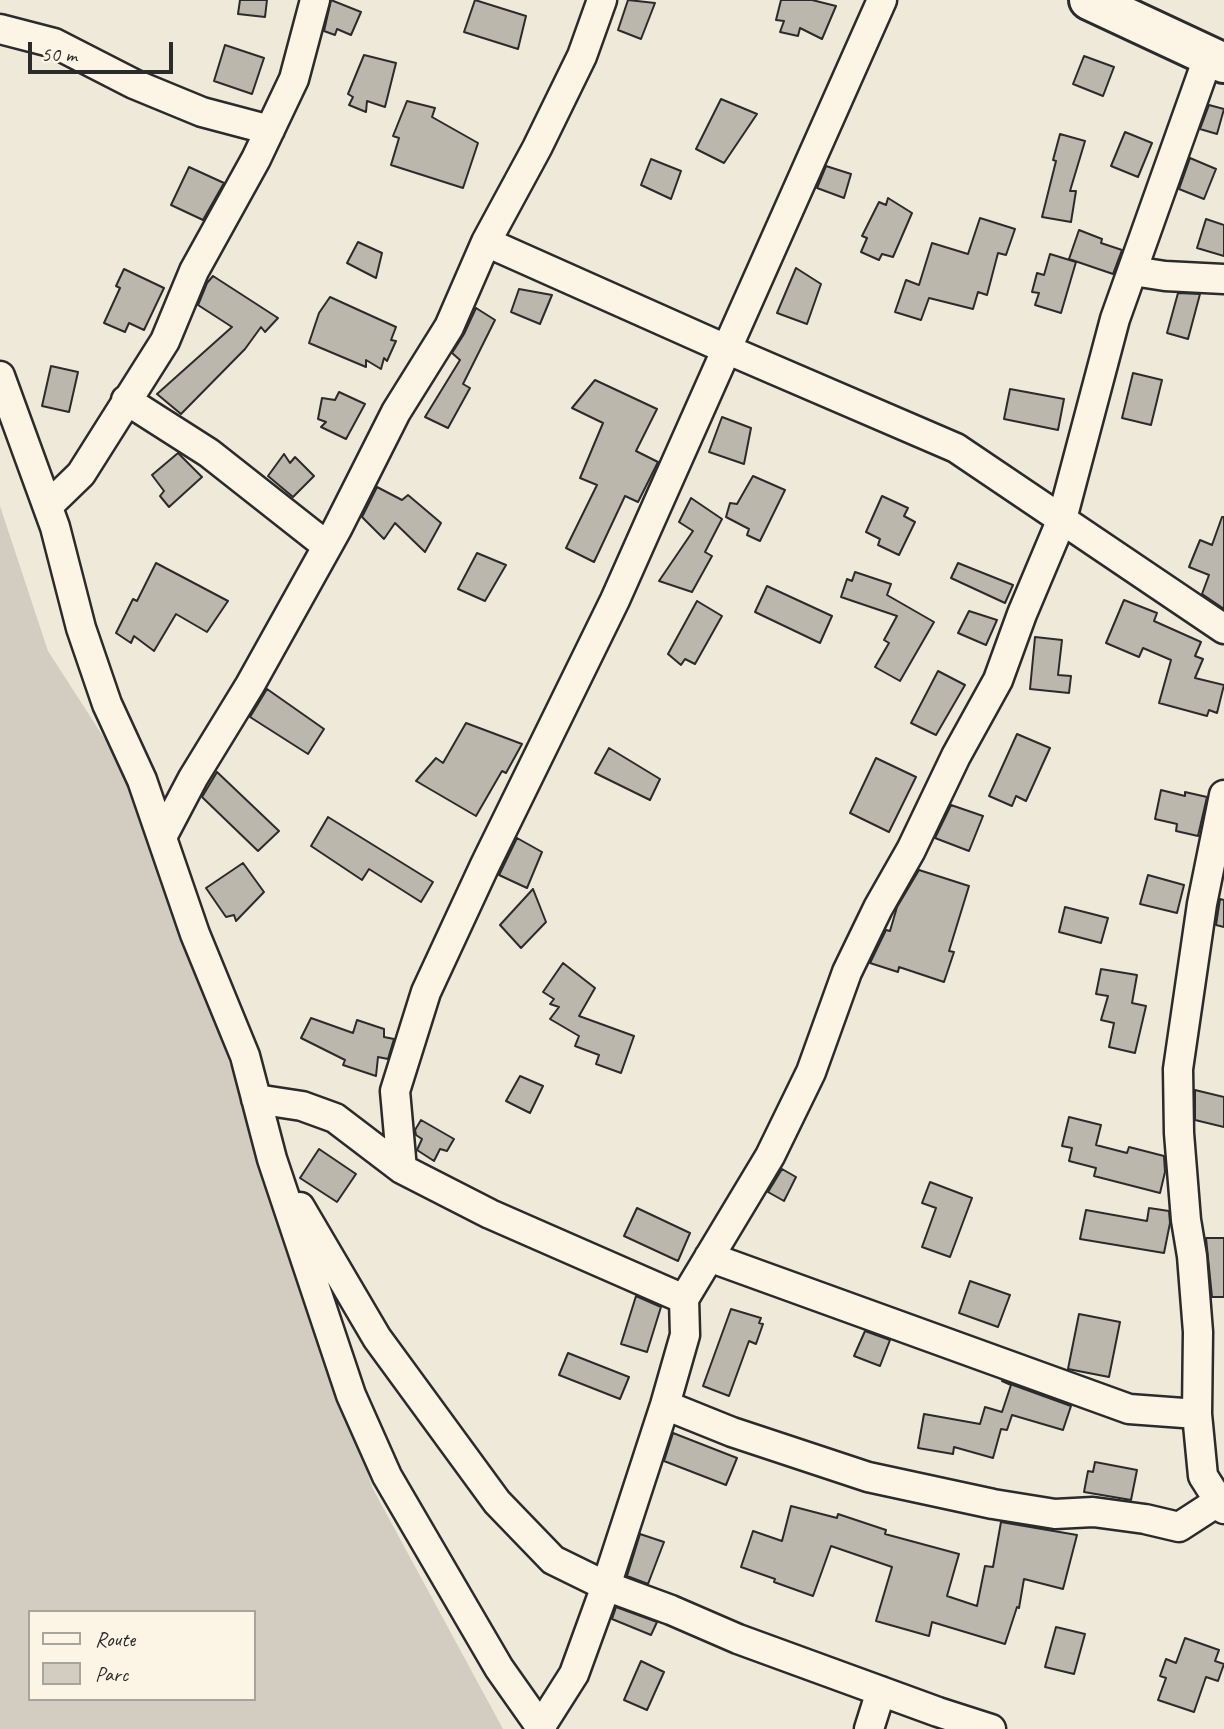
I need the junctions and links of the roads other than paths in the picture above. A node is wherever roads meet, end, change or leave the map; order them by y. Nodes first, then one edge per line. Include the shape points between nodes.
1 (315, 0) edge
2 (602, 0) edge
3 (882, 0) edge
4 (1089, 0) edge
5 (1151, 0) edge
6 (0, 29) edge
7 (1219, 50) edge
8 (270, 130) junction
9 (486, 242) junction
10 (1133, 271) junction
11 (1224, 279) edge
12 (726, 349) junction
13 (0, 376) edge
14 (127, 400) junction
15 (48, 506) junction
16 (1062, 519) junction
17 (327, 546) junction
18 (1224, 629) edge
19 (1224, 795) edge
20 (162, 837) junction
21 (256, 1099) junction
22 (272, 1159) junction
23 (402, 1169) junction
24 (709, 1257) junction
25 (684, 1299) junction
26 (665, 1405) junction
27 (1197, 1414) junction
28 (1221, 1505) edge
29 (606, 1586) junction
30 (881, 1691) junction
31 (541, 1728) edge
32 (869, 1729) edge
33 (991, 1729) edge

1 - 8 street via 294,79
2 - 9 street via 582,56
3 - 12 street
4 - 7 highway
5 - 7 highway
6 - 8 street via 54,43 202,112
7 - 10 street
8 - 14 street via 194,271 165,341
9 - 12 street
9 - 17 street via 449,327 396,412
10 - 11 street
10 - 16 street via 1115,319
12 - 16 street via 956,447
12 - 23 street via 615,600 426,992 395,1091
13 - 15 street
14 - 15 street via 81,474
14 - 17 street via 209,453
15 - 20 street via 81,628
16 - 18 street
16 - 24 street via 998,680 847,972 811,1072 770,1156
17 - 20 street
19 - 27 street via 1202,904 1178,1069 1179,1133 1198,1332
20 - 21 street via 195,934 245,1056
21 - 22 street
21 - 23 street via 302,1106 335,1118
22 - 29 street via 377,1338 497,1502 553,1560
22 - 31 street via 351,1395 387,1476 499,1668
23 - 25 street via 490,1214
24 - 25 street
24 - 27 street via 1129,1409
25 - 26 street via 685,1335
26 - 28 street via 868,1477 993,1504 1055,1514 1093,1512 1179,1527
26 - 29 street
27 - 28 street via 1203,1476
29 - 30 street
29 - 31 street via 574,1674
30 - 32 street
30 - 33 street

